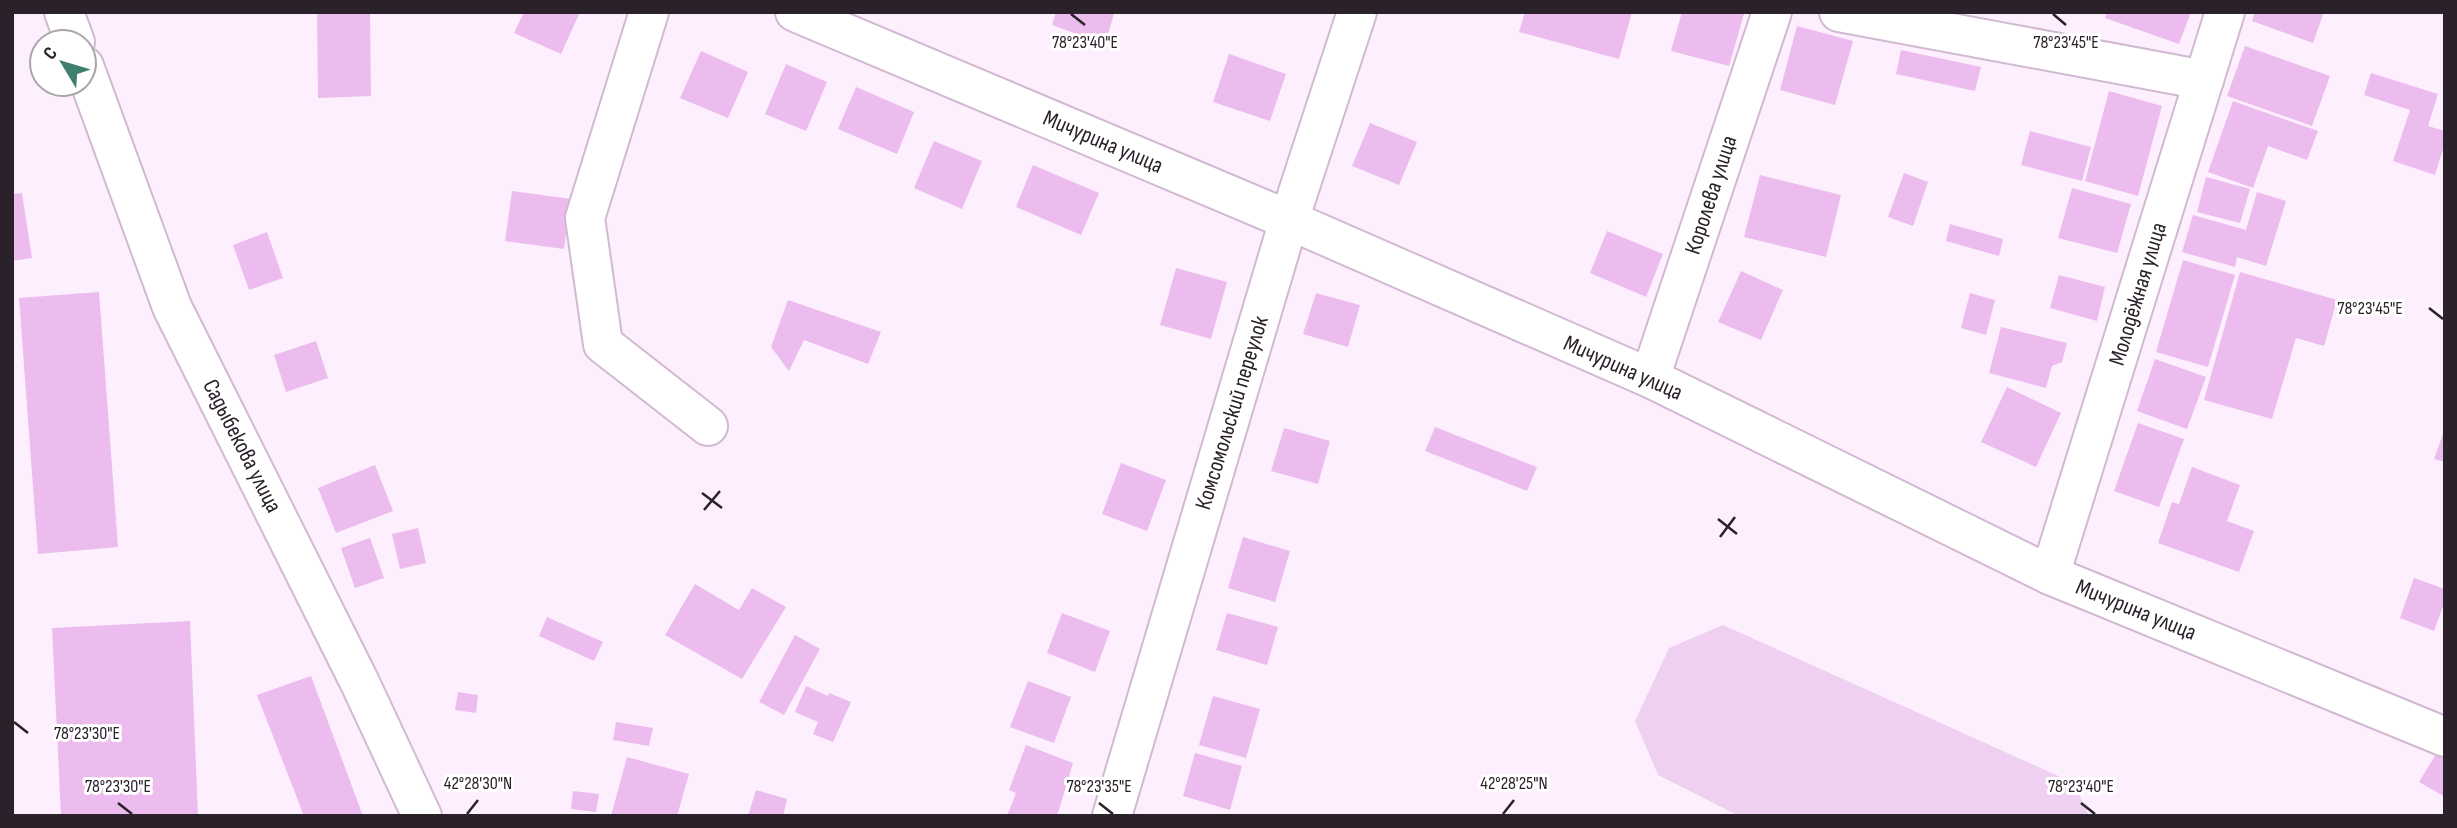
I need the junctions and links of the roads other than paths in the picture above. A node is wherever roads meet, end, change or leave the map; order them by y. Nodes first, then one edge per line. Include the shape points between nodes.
1 (649, 12) edge
2 (795, 12) edge
3 (1357, 12) edge
4 (1772, 12) edge
5 (1839, 12) edge
6 (2225, 12) edge
7 (2204, 80) junction
8 (96, 98) edge
9 (1289, 220) junction
10 (1650, 379) junction
11 (708, 426) dead end
12 (2050, 575) junction
13 (2445, 737) edge
14 (422, 816) edge
15 (1112, 816) edge

1 - 11 street via 585,218 603,344
2 - 9 street, Мичурина улица
3 - 9 street, Комсомольский переулок
4 - 10 street, Королева улица
5 - 7 street
6 - 7 street, Молодёжная улица
7 - 12 street, Молодёжная улица
8 - 14 street, Садыбекова улица via 172,307
9 - 10 street, Мичурина улица
9 - 15 street, Комсомольский переулок
10 - 12 street, Мичурина улица
12 - 13 street, Мичурина улица

